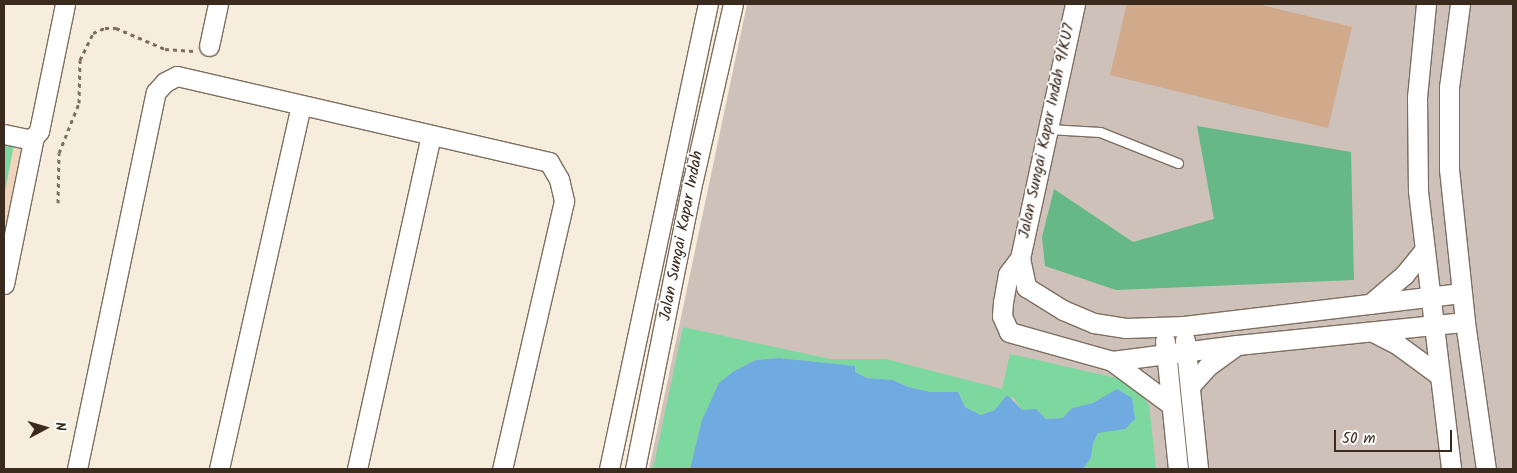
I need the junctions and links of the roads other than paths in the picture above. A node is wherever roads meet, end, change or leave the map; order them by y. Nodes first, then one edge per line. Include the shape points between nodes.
1 (65, 4) edge
2 (218, 4) edge
3 (708, 4) edge
4 (733, 4) edge
5 (1075, 4) edge
6 (1426, 4) edge
7 (1460, 4) edge
8 (206, 48) road end
9 (301, 105) junction
10 (1057, 128) junction
11 (4, 134) edge
12 (431, 135) junction
13 (34, 137) junction
14 (1178, 163) dead end
15 (1424, 250) junction
16 (1020, 258) junction
17 (4, 284) edge
18 (1461, 292) junction
19 (1430, 297) junction
20 (1370, 304) junction
21 (1465, 322) junction
22 (1432, 325) junction
23 (1184, 326) junction
24 (1164, 328) junction
25 (1373, 332) junction
26 (1237, 345) junction
27 (1187, 351) junction
28 (1165, 353) junction
29 (1112, 361) junction
30 (1439, 375) junction
31 (1191, 390) junction
32 (1171, 412) junction
33 (77, 469) edge
34 (219, 469) edge
35 (357, 469) edge
36 (502, 469) edge
37 (609, 469) edge
38 (635, 469) edge
39 (1178, 469) edge
40 (1198, 469) edge
41 (1451, 469) edge
42 (1486, 469) edge

1 - 13 street via 39,131
2 - 8 street
3 - 37 street, Jalan Sungai Kapar Indah
4 - 38 street, Jalan Sungai Kapar Indah via 693,180
5 - 10 street, Jalan Sungai Kapar Indah 9/KU7
6 - 15 street via 1417,97 1418,191
7 - 18 street via 1449,87 1449,170
9 - 12 street
9 - 33 street via 177,76 156,92
9 - 34 street
10 - 14 lane via 1100,132
10 - 16 street, Jalan Sungai Kapar Indah 9/KU7
11 - 13 street
12 - 35 street
12 - 36 street via 549,162 559,179 564,200
13 - 17 street
15 - 19 street
15 - 20 street via 1404,275
16 - 24 street via 1026,287 1063,310 1094,323 1126,328
16 - 29 street via 1008,274 1003,302 1002,316 1009,332
18 - 19 street
18 - 21 street
19 - 20 street
19 - 22 street
20 - 23 street
21 - 22 street
21 - 42 street
22 - 25 street
22 - 30 street
23 - 24 street
23 - 27 street
24 - 28 street
25 - 26 street
25 - 30 street via 1398,345
26 - 27 street
26 - 31 street via 1208,366
27 - 28 street
27 - 31 street
28 - 29 street
28 - 32 street
29 - 32 street
30 - 41 street
31 - 40 street
32 - 39 street

